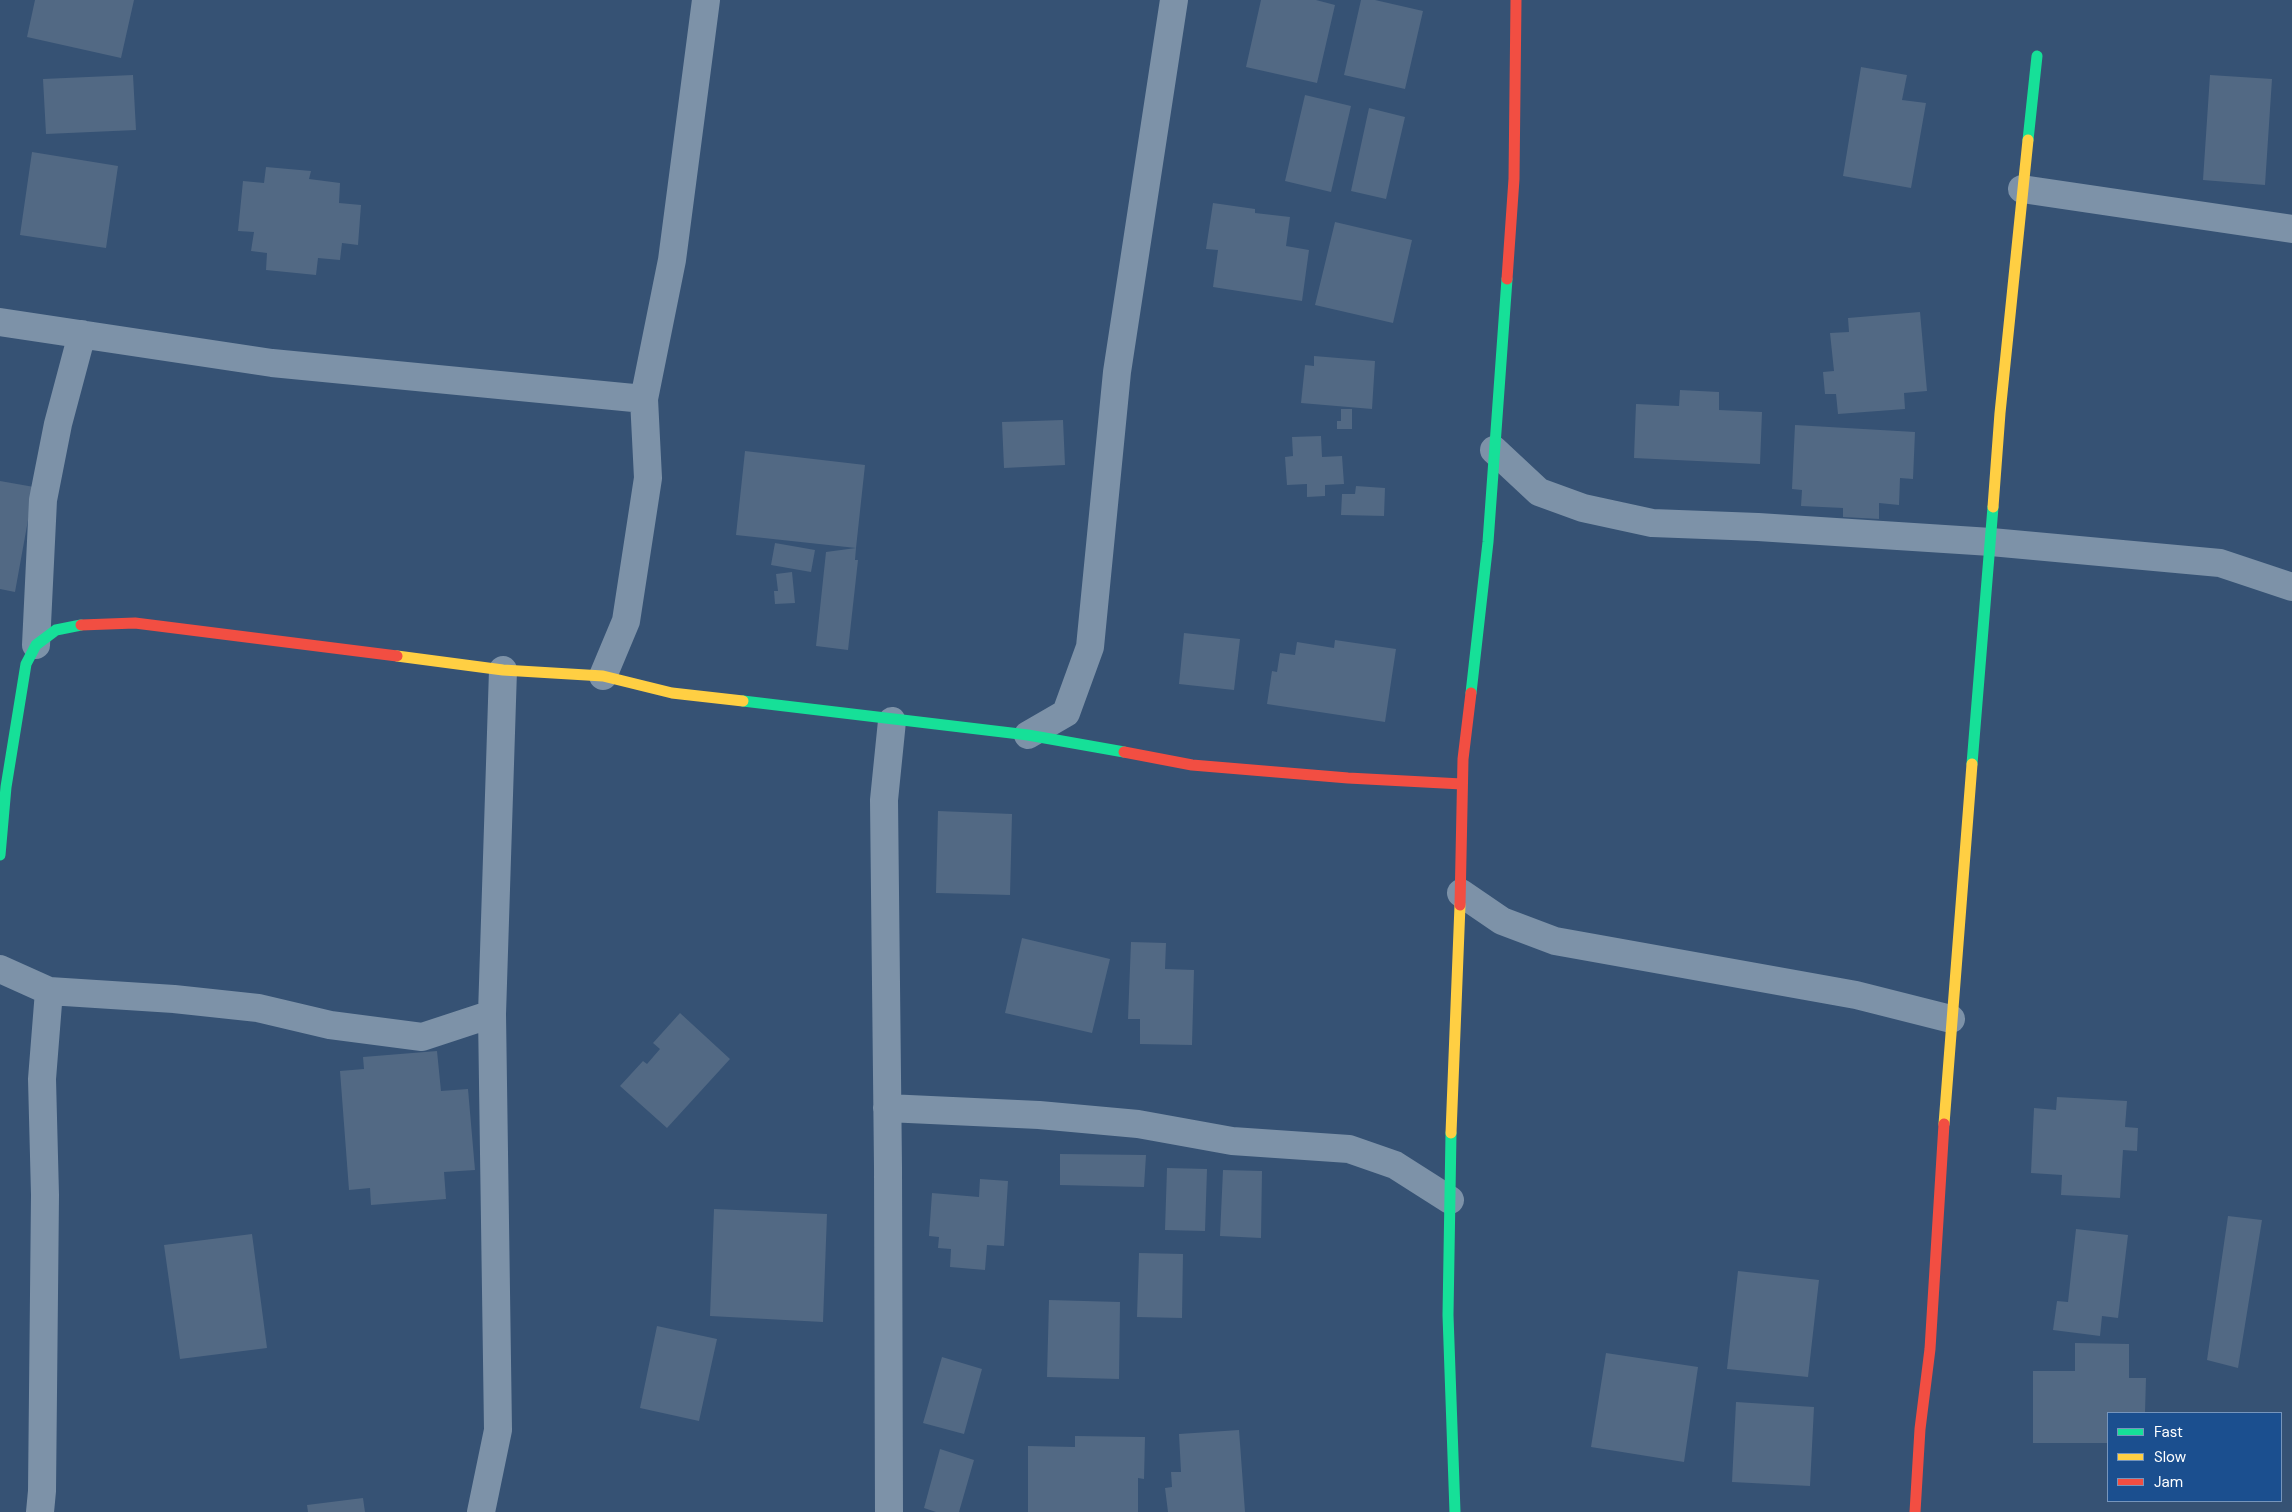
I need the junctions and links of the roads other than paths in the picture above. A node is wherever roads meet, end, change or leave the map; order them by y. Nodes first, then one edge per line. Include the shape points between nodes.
1 (706, 0) edge
2 (1174, 0) edge
3 (1516, 0) edge
4 (2036, 56) dead end
5 (2022, 189) junction
6 (2292, 228) edge
7 (0, 322) edge
8 (82, 334) junction
9 (644, 399) junction
10 (1494, 450) junction
11 (1991, 542) junction
12 (2292, 587) edge
13 (36, 645) junction
14 (503, 670) junction
15 (603, 676) junction
16 (892, 720) junction
17 (1028, 735) junction
18 (1462, 784) junction
19 (0, 856) edge
20 (1461, 893) junction
21 (0, 969) edge
22 (49, 991) junction
23 (492, 1014) junction
24 (1952, 1019) junction
25 (887, 1108) junction
26 (1450, 1200) junction
27 (40, 1512) edge
28 (481, 1512) edge
29 (889, 1512) edge
30 (1455, 1512) edge
31 (1916, 1512) edge

1 - 9 street via 672,260
2 - 17 street via 1117,372 1090,647 1066,713
3 - 10 street via 1514,179
4 - 5 street
5 - 6 street
5 - 11 street
7 - 8 street
8 - 9 street via 272,363
8 - 13 street via 58,424 43,500
9 - 15 street via 648,478 626,621
10 - 11 street via 1539,492 1583,508 1652,523
10 - 18 street via 1488,542
11 - 12 street via 2220,563
11 - 24 street
13 - 14 street via 56,630 90,623 134,623
13 - 19 street via 26,664 6,788
14 - 15 street
14 - 23 street
15 - 16 street via 672,693
16 - 17 street
16 - 25 street via 884,800
17 - 18 street via 1192,765
18 - 20 street
20 - 24 street via 1502,921 1555,940 1856,995
20 - 26 street via 1451,1100
21 - 22 street
22 - 23 street via 258,1008 330,1025 422,1037
22 - 27 street via 42,1080 45,1195
23 - 28 street via 498,1430
24 - 31 street
25 - 26 street via 1129,1123 1232,1141 1349,1149 1395,1165
25 - 29 street
26 - 30 street via 1448,1315

